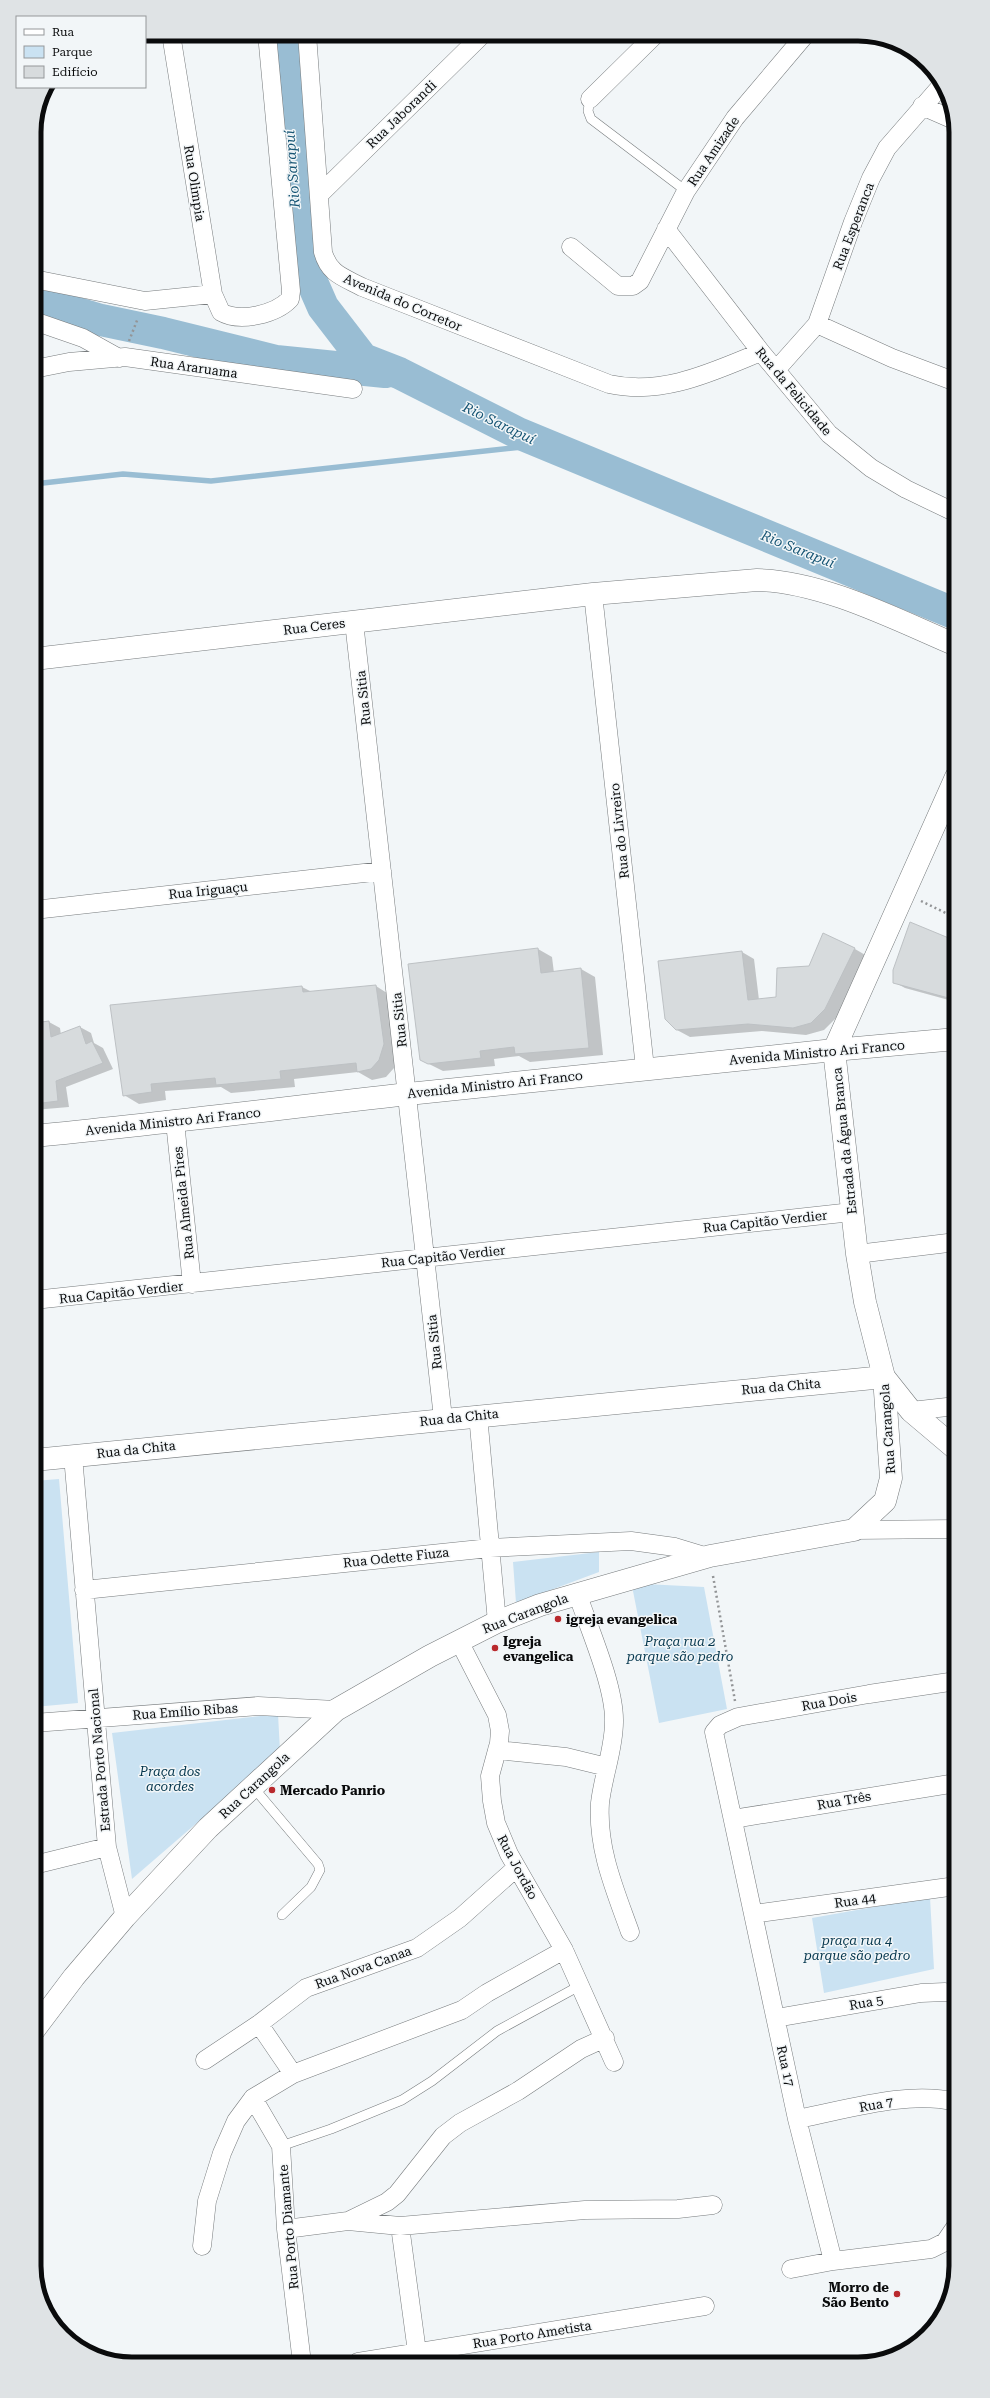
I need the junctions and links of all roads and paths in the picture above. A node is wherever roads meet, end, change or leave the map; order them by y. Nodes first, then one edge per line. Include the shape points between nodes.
1 (172, 41) edge
2 (268, 41) edge
3 (308, 41) edge
4 (476, 41) edge
5 (649, 41) edge
6 (800, 41) edge
7 (938, 89) edge
8 (590, 99) joint
9 (922, 106) junction
10 (948, 117) edge
11 (686, 192) junction
12 (319, 195) junction
13 (666, 229) junction
14 (571, 247) dead end
15 (41, 280) edge
16 (213, 294) junction
17 (140, 312) dead end
18 (41, 323) edge
19 (817, 324) junction
20 (123, 350) junction
21 (761, 352) junction
22 (41, 367) edge
23 (776, 370) junction
24 (949, 379) edge
25 (353, 389) dead end
26 (949, 510) edge
27 (593, 594) junction
28 (354, 622) junction
29 (949, 642) edge
30 (41, 658) edge
31 (949, 793) edge
32 (382, 871) junction
33 (904, 893) junction
34 (41, 909) edge
35 (949, 915) edge
36 (949, 1040) edge
37 (834, 1050) junction
38 (645, 1068) junction
39 (407, 1094) junction
40 (175, 1122) junction
41 (41, 1135) edge
42 (852, 1212) junction
43 (949, 1243) edge
44 (857, 1254) junction
45 (425, 1258) junction
46 (192, 1284) junction
47 (41, 1299) edge
48 (884, 1377) junction
49 (949, 1407) edge
50 (911, 1411) junction
51 (478, 1415) junction
52 (443, 1418) junction
53 (949, 1443) edge
54 (73, 1456) junction
55 (41, 1459) edge
56 (949, 1529) edge
57 (854, 1530) junction
58 (490, 1548) junction
59 (709, 1557) junction
60 (84, 1590) junction
61 (578, 1593) junction
62 (497, 1622) junction
63 (459, 1641) junction
64 (949, 1682) edge
65 (336, 1710) junction
66 (96, 1717) junction
67 (738, 1717) junction
68 (41, 1722) edge
69 (714, 1739) joint
70 (497, 1750) junction
71 (607, 1767) junction
72 (949, 1784) edge
73 (253, 1786) junction
74 (733, 1819) junction
75 (107, 1847) junction
76 (41, 1863) edge
77 (516, 1868) junction
78 (949, 1887) edge
79 (753, 1914) junction
80 (282, 1915) dead end
81 (125, 1917) junction
82 (630, 1932) dead end
83 (564, 1950) junction
84 (581, 1985) junction
85 (949, 1993) edge
86 (776, 2018) junction
87 (41, 2021) edge
88 (259, 2024) junction
89 (605, 2038) junction
90 (205, 2060) dead end
91 (614, 2062) dead end
92 (293, 2074) junction
93 (253, 2098) junction
94 (949, 2100) edge
95 (797, 2119) junction
96 (281, 2146) junction
97 (713, 2205) dead end
98 (348, 2220) junction
99 (400, 2226) junction
100 (286, 2229) junction
101 (949, 2236) edge
102 (202, 2246) dead end
103 (833, 2261) junction
104 (791, 2269) dead end
105 (705, 2306) dead end
106 (417, 2352) junction
107 (301, 2357) edge
108 (388, 2357) edge

1 - 16 street, Rua Olimpia
2 - 16 street, Rua Olimpia via 290,299 278,309 237,317 220,312
3 - 12 street, Avenida do Corretor
4 - 12 street, Rua Jaborandi
5 - 8 street
6 - 11 street, Rua Amizade via 735,118
7 - 9 street, Rua Esperanca
8 - 11 lane via 588,111 591,119
9 - 10 street
9 - 19 street, Rua Esperanca via 887,148 871,178
11 - 13 street, Rua Amizade
12 - 21 street, Avenida do Corretor via 323,252 327,265 336,274 362,287 609,384 626,388 657,387 692,380
13 - 14 street, Rua Amizade via 640,281 634,286 618,286
13 - 21 street, Rua da Felicidade
15 - 16 street via 145,301
17 - 20 path
18 - 20 street
19 - 23 street, Rua Esperanca
19 - 24 street via 892,358
20 - 22 street, Rua Araruama
20 - 25 street, Rua Araruama
21 - 23 street, Rua da Felicidade
23 - 26 street, Rua da Felicidade via 829,434 871,468 906,489
27 - 28 street, Rua Ceres
27 - 29 street, Rua Ceres via 727,581 778,580 810,588 875,611
27 - 38 street, Rua do Livreiro
28 - 30 street, Rua Ceres
28 - 32 street, Rua Sitia
31 - 33 street, Estrada da Água Branca
32 - 34 street, Rua Iriguaçu
32 - 39 street, Rua Sitia
33 - 35 path
33 - 37 street, Estrada da Água Branca
36 - 37 street, Avenida Ministro Ari Franco
37 - 38 street, Avenida Ministro Ari Franco
37 - 42 street, Estrada da Água Branca
38 - 39 street, Avenida Ministro Ari Franco
39 - 40 street, Avenida Ministro Ari Franco
39 - 45 street, Rua Sitia
40 - 41 street, Avenida Ministro Ari Franco
40 - 46 street, Rua Almeida Pires
42 - 44 street, Estrada da Água Branca
42 - 45 street, Rua Capitão Verdier
43 - 44 street
44 - 48 street, Estrada da Água Branca via 868,1317
45 - 46 street, Rua Capitão Verdier
45 - 52 street, Rua Sitia
46 - 47 street, Rua Capitão Verdier
48 - 50 street, Estrada da Água Branca
48 - 51 street, Rua da Chita
48 - 57 street, Rua Carangola via 891,1478 885,1501
49 - 50 street
50 - 53 street, Estrada da Água Branca
51 - 52 street, Rua da Chita
51 - 58 street
52 - 54 street, Rua da Chita
54 - 55 street, Rua da Chita
54 - 60 street, Estrada Porto Nacional
56 - 57 street
57 - 59 street, Rua Carangola
58 - 59 street, Rua Odette Fiuza via 631,1541 675,1547
58 - 60 street, Rua Odette Fiuza
58 - 62 street
59 - 61 street, Rua Carangola
59 - 67 path
60 - 66 street, Estrada Porto Nacional
61 - 62 street, Rua Carangola
61 - 71 street via 611,1694 614,1722
62 - 63 street, Rua Carangola
63 - 65 street, Rua Carangola
63 - 70 street, Rua Jordão via 497,1715 500,1731
64 - 67 street, Rua Dois
65 - 66 street, Rua Emílio Ribas via 258,1706
65 - 73 street, Rua Carangola
66 - 68 street, Rua Emílio Ribas
66 - 75 street, Estrada Porto Nacional
67 - 69 street, Rua Dois via 716,1728
69 - 74 street, Rua 17
70 - 71 street via 566,1757
70 - 77 street, Rua Jordão via 490,1776 492,1800 496,1823
71 - 82 street via 600,1802 600,1833 604,1858
72 - 74 street, Rua Três
73 - 80 lane via 318,1864 320,1870 311,1888
73 - 81 street, Rua Carangola via 208,1828
74 - 79 street, Rua 17
75 - 76 street
75 - 81 street, Estrada Porto Nacional
77 - 83 street, Rua Jordão
77 - 88 street, Rua Nova Canaa via 460,1918 417,1948 306,1988
78 - 79 street, Rua 44
79 - 86 street, Rua 17
81 - 87 street
83 - 84 street, Rua Jordão
83 - 92 street via 462,2010
84 - 89 street, Rua Jordão
84 - 96 lane via 497,2031 432,2081 402,2100 366,2116
85 - 86 street, Rua 5 via 921,1994
86 - 95 street, Rua 17
88 - 90 street, Rua Nova Canaa
88 - 92 street
89 - 91 street, Rua Jordão
89 - 98 street via 581,2048 518,2091 460,2123 443,2136 397,2194 387,2202
92 - 93 street
93 - 96 street, Rua Porto Diamante
93 - 102 street via 236,2121 222,2153 207,2201
94 - 95 street, Rua 7 via 914,2098
95 - 103 street, Rua 17
96 - 100 street, Rua Porto Diamante
97 - 99 street via 678,2209 585,2210
98 - 99 street
98 - 100 street
99 - 106 street
100 - 107 street, Rua Porto Diamante
101 - 103 street via 945,2242 931,2249
103 - 104 street
105 - 106 street, Rua Porto Ametista
106 - 108 street, Rua Porto Ametista

